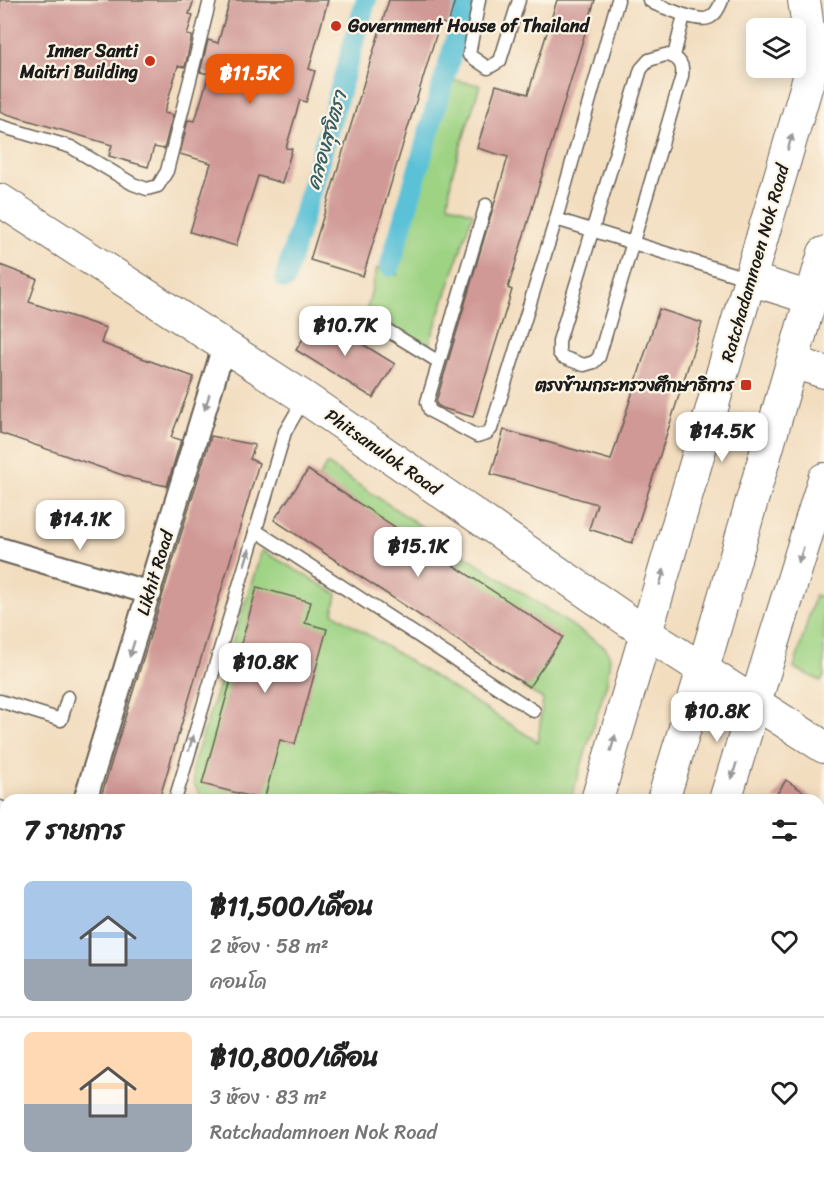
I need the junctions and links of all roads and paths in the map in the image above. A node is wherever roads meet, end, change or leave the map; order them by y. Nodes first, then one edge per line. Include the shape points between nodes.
1 (210, 0) edge
2 (479, 0) edge
3 (519, 0) edge
4 (618, 0) edge
5 (650, 0) edge
6 (722, 0) edge
7 (804, 0) edge
8 (684, 15) junction
9 (818, 55) edge
10 (674, 56) junction
11 (0, 126) edge
12 (0, 200) edge
13 (486, 205) dead end
14 (556, 219) junction
15 (593, 231) junction
16 (633, 243) junction
17 (824, 253) edge
18 (750, 279) junction
19 (810, 298) junction
20 (377, 324) dead end
21 (224, 346) junction
22 (439, 362) junction
23 (793, 362) junction
24 (824, 372) edge
25 (305, 398) junction
26 (824, 479) edge
27 (255, 530) junction
28 (0, 549) edge
29 (150, 593) junction
30 (646, 633) junction
31 (703, 669) junction
32 (68, 697) dead end
33 (0, 701) edge
34 (756, 702) junction
35 (534, 711) dead end
36 (824, 747) edge
37 (87, 794) edge
38 (177, 794) edge
39 (599, 794) edge
40 (665, 794) edge
41 (727, 794) edge

1 - 11 lane via 166,171 158,186 147,189 133,184 71,147
2 - 3 lane via 469,55 488,68 500,61
4 - 14 lane
5 - 8 lane
6 - 8 lane via 706,20
7 - 9 main road, Ratchadamnoen Nok Road
8 - 10 lane
18 -> 9 main road, Ratchadamnoen Nok Road
10 - 15 lane via 657,57 641,69
10 - 16 lane via 681,64 682,76
12 - 21 main road, Phitsanulok Road
13 - 22 lane
14 - 15 lane
14 - 22 lane via 487,433 477,436 430,411 428,397
15 - 16 lane
15 - 16 lane via 558,340 562,357 584,365 599,357
16 - 18 lane
17 - 19 main road
18 - 19 main road
30 -> 18 main road, Ratchadamnoen Nok Road
19 - 23 main road
20 - 22 lane
21 - 25 main road, Phitsanulok Road
21 -> 29 street, Likhit Road
23 - 24 main road
23 - 31 main road
25 - 27 lane via 285,432
25 - 30 main road, Phitsanulok Road
26 -> 34 main road
27 - 35 lane
38 -> 27 lane
28 - 29 street
29 -> 37 street, Likhit Road
30 - 31 main road, Phitsanulok Road
39 -> 30 main road, Ratchadamnoen Nok Road
31 - 34 main road, Phitsanulok Road
31 - 40 main road
32 - 33 lane via 61,720
34 - 36 main road, Phitsanulok Road
34 -> 41 main road

